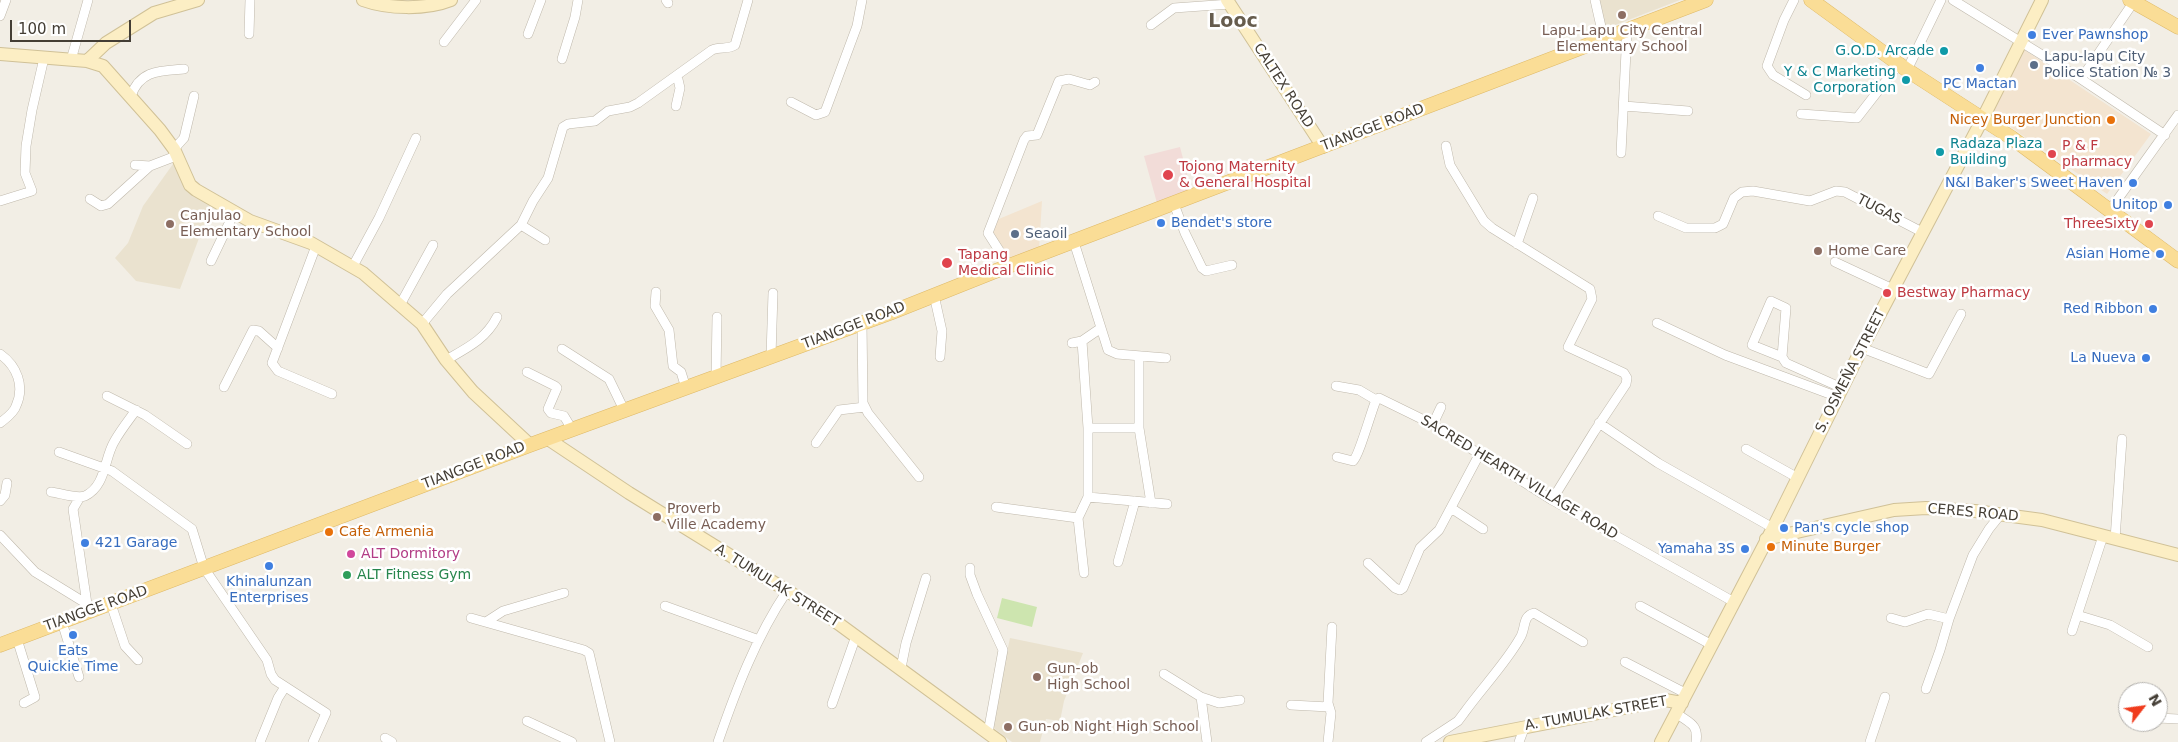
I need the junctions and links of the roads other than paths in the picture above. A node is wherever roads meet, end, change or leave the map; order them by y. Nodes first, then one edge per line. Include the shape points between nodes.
1 (6, 0) edge
2 (88, 0) edge
3 (198, 0) edge
4 (250, 0) edge
5 (363, 0) edge
6 (451, 0) edge
7 (476, 0) edge
8 (541, 0) edge
9 (578, 0) edge
10 (748, 0) edge
11 (862, 0) edge
12 (1595, 0) edge
13 (1706, 0) edge
14 (1794, 0) edge
15 (1811, 0) edge
16 (1941, 0) edge
17 (1953, 0) edge
18 (2042, 0) edge
19 (2133, 1) edge
20 (1228, 2) edge
21 (415, 3) edge
22 (0, 16) edge
23 (1151, 25) dead end
24 (2178, 27) edge
25 (1627, 31) junction
26 (249, 34) dead end
27 (528, 34) dead end
28 (1604, 40) junction
29 (444, 42) dead end
30 (2022, 42) junction
31 (0, 54) edge
32 (44, 58) junction
33 (562, 59) dead end
34 (70, 60) junction
35 (87, 61) junction
36 (1903, 67) junction
37 (184, 69) dead end
38 (677, 75) junction
39 (2082, 79) junction
40 (1095, 82) dead end
41 (1806, 95) dead end
42 (131, 96) junction
43 (194, 96) dead end
44 (792, 102) dead end
45 (676, 106) dead end
46 (1624, 106) junction
47 (1688, 111) dead end
48 (1801, 114) dead end
49 (2178, 115) edge
50 (1982, 120) junction
51 (2165, 135) junction
52 (416, 138) dead end
53 (1446, 146) dead end
54 (1322, 147) junction
55 (175, 152) junction
56 (1621, 153) dead end
57 (135, 165) dead end
58 (150, 166) junction
59 (1533, 198) dead end
60 (90, 199) dead end
61 (0, 201) edge
62 (1174, 204) junction
63 (2110, 210) junction
64 (234, 213) junction
65 (1658, 216) dead end
66 (521, 225) junction
67 (1922, 232) junction
68 (546, 240) dead end
69 (1074, 242) junction
70 (1517, 244) junction
71 (433, 245) dead end
72 (316, 246) junction
73 (210, 261) dead end
74 (2178, 261) edge
75 (1835, 262) dead end
76 (1232, 264) dead end
77 (353, 266) junction
78 (1009, 266) junction
79 (1893, 289) junction
80 (656, 292) dead end
81 (773, 293) dead end
82 (934, 295) junction
83 (400, 305) junction
84 (1960, 314) dead end
85 (497, 317) dead end
86 (718, 317) dead end
87 (862, 323) junction
88 (1657, 323) dead end
89 (422, 324) junction
90 (1101, 328) junction
91 (1082, 341) junction
92 (1072, 343) dead end
93 (278, 348) junction
94 (1862, 348) junction
95 (562, 349) dead end
96 (0, 354) edge
97 (771, 356) junction
98 (940, 357) dead end
99 (1139, 357) junction
100 (1782, 357) junction
101 (1166, 358) dead end
102 (446, 360) junction
103 (527, 372) dead end
104 (716, 377) junction
105 (1336, 386) dead end
106 (224, 387) dead end
107 (686, 388) junction
108 (1840, 392) junction
109 (332, 394) dead end
110 (107, 396) dead end
111 (1376, 400) junction
112 (865, 407) junction
113 (1441, 407) dead end
114 (136, 410) junction
115 (625, 412) junction
116 (1599, 423) junction
117 (0, 424) edge
118 (1433, 424) junction
119 (1088, 428) junction
120 (1139, 428) junction
121 (573, 431) junction
122 (548, 439) junction
123 (2122, 439) dead end
124 (816, 443) dead end
125 (187, 444) dead end
126 (530, 445) junction
127 (1746, 449) dead end
128 (59, 452) dead end
129 (1480, 453) junction
130 (1336, 456) dead end
131 (106, 468) junction
132 (919, 478) dead end
133 (1798, 478) junction
134 (7, 483) dead end
135 (51, 492) dead end
136 (80, 497) junction
137 (1088, 498) junction
138 (1552, 500) junction
139 (0, 501) edge
140 (1135, 501) junction
141 (1151, 503) junction
142 (1167, 504) dead end
143 (996, 507) dead end
144 (1451, 508) junction
145 (2001, 514) junction
146 (1078, 518) junction
147 (1773, 528) junction
148 (1484, 529) dead end
149 (0, 535) edge
150 (2109, 537) junction
151 (1766, 539) junction
152 (2178, 555) edge
153 (1118, 562) dead end
154 (1368, 563) dead end
155 (204, 568) junction
156 (970, 568) dead end
157 (1084, 574) dead end
158 (926, 578) dead end
159 (787, 591) junction
160 (564, 592) dead end
161 (1734, 602) junction
162 (111, 604) junction
163 (665, 606) dead end
164 (1640, 606) dead end
165 (88, 608) junction
166 (2077, 615) junction
167 (471, 618) dead end
168 (1891, 618) dead end
169 (1949, 619) junction
170 (62, 622) junction
171 (486, 622) junction
172 (1332, 627) dead end
173 (2072, 631) dead end
174 (856, 636) junction
175 (17, 639) junction
176 (759, 640) junction
177 (1583, 642) dead end
178 (1712, 645) junction
179 (0, 646) edge
180 (2148, 647) dead end
181 (138, 660) dead end
182 (1625, 662) dead end
183 (901, 668) junction
184 (1164, 674) dead end
185 (79, 677) dead end
186 (285, 687) junction
187 (1926, 689) dead end
188 (1201, 697) junction
189 (1885, 697) dead end
190 (1240, 700) dead end
191 (24, 703) dead end
192 (1682, 703) junction
193 (832, 704) dead end
194 (1291, 705) dead end
195 (1329, 707) junction
196 (527, 721) dead end
197 (1525, 726) junction
198 (988, 733) junction
199 (260, 742) edge
200 (313, 742) edge
201 (571, 742) edge
202 (610, 742) edge
203 (718, 742) edge
204 (1000, 742) edge
205 (1207, 742) edge
206 (1328, 742) edge
207 (1426, 742) edge
208 (1450, 742) edge
209 (1519, 742) edge
210 (1661, 742) edge
211 (1696, 742) edge
212 (1870, 742) edge

1 - 22 street
2 - 34 street
3 - 35 street via 154,13 106,44
4 - 26 street
5 - 21 street via 392,7
6 - 21 street via 434,7
7 - 29 street
8 - 27 street
9 - 33 street
10 - 38 street via 735,45 712,50
11 - 44 street via 857,26 825,112 816,115
12 - 28 street
13 - 25 main road, TIANGGE ROAD
14 - 41 street via 1767,66 1774,75
15 - 36 main road
16 - 36 street
17 - 30 street
18 - 30 street, S. OSMEÑA STREET
19 - 24 main road
19 - 39 street
20 - 23 street via 1174,8
20 - 54 street, CALTEX ROAD
25 - 28 main road, TIANGGE ROAD
25 - 46 street
28 - 54 main road, TIANGGE ROAD
30 - 39 street
30 - 50 street, S. OSMEÑA STREET
31 - 32 street
32 - 34 street
32 - 61 street via 26,146 25,173 32,191
34 - 35 street
35 - 42 street via 103,66
36 - 48 street via 1858,118
36 - 50 main road
37 - 42 street via 150,74 138,81
38 - 45 street via 680,88
38 - 66 street via 630,107 608,112 595,121 562,127 548,178
39 - 51 street
40 - 78 street via 1059,81 1038,135 1027,136 1024,140 988,233
42 - 55 street
43 - 55 street via 184,138
46 - 47 street
46 - 56 street
49 - 51 street
50 - 63 main road via 2012,138
50 - 67 street, S. OSMEÑA STREET
51 - 63 street
52 - 77 street
53 - 70 street via 1450,165 1478,213 1492,228
54 - 62 main road, TIANGGE ROAD
55 - 58 street
55 - 64 street via 190,185
57 - 58 street
58 - 60 street via 108,204 101,206
59 - 70 street
62 - 69 main road, TIANGGE ROAD
62 - 76 street via 1202,268 1206,271
63 - 74 main road
64 - 72 street
64 - 73 street
65 - 67 street, TUGAS via 1686,228 1715,228 1723,224 1734,198 1742,192 1810,201 1836,191 1845,192
66 - 68 street
66 - 89 street via 446,294
67 - 79 street, S. OSMEÑA STREET
69 - 78 main road, TIANGGE ROAD
69 - 90 street
70 - 116 street via 1590,289 1592,299 1568,347 1624,373 1627,378
71 - 83 street
72 - 77 street
72 - 93 street
75 - 79 street
77 - 83 street
78 - 82 main road, TIANGGE ROAD
79 - 94 street, S. OSMEÑA STREET
80 - 107 street via 655,306 668,330 673,366 681,372
81 - 97 street
82 - 87 main road, TIANGGE ROAD
82 - 98 street via 942,331
83 - 89 street
84 - 94 street via 1930,374
85 - 102 street via 476,344
86 - 104 street
87 - 97 main road, TIANGGE ROAD
87 - 112 street
88 - 108 street via 1725,355
89 - 102 street
90 - 91 street
90 - 99 street via 1110,353
91 - 92 street
91 - 119 street
93 - 106 street via 259,331 253,330
93 - 109 street via 272,363 278,371
94 - 108 street, S. OSMEÑA STREET
95 - 115 street via 609,379
96 - 117 street via 13,365 19,388 16,408
97 - 104 main road, TIANGGE ROAD
99 - 101 street
99 - 120 street
100 - 100 street via 1786,308 1771,301 1752,344
100 - 108 street via 1786,363
102 - 126 street via 473,392
103 - 121 street via 557,388 548,409 564,416
104 - 107 main road, TIANGGE ROAD
105 - 111 street, SACRED HEARTH VILLAGE ROAD via 1359,390
107 - 115 main road, TIANGGE ROAD
108 - 133 street, S. OSMEÑA STREET
110 - 114 street
111 - 118 street, SACRED HEARTH VILLAGE ROAD via 1379,398
111 - 130 street via 1356,459
112 - 124 street via 839,410
112 - 132 street
113 - 118 street
114 - 125 street
114 - 131 street via 113,443
115 - 121 main road, TIANGGE ROAD
116 - 138 street
116 - 147 street via 1658,463
118 - 129 street, SACRED HEARTH VILLAGE ROAD
119 - 120 street
119 - 137 street
120 - 141 street
121 - 122 main road, TIANGGE ROAD
122 - 126 main road, TIANGGE ROAD
122 - 159 street, A. TUMULAK STREET
123 - 150 street
126 - 155 main road, TIANGGE ROAD
127 - 133 street
128 - 131 street
129 - 138 street, SACRED HEARTH VILLAGE ROAD
129 - 144 street
131 - 136 street via 92,490
131 - 155 street via 192,529
133 - 147 street, S. OSMEÑA STREET
134 - 139 street
135 - 136 street
136 - 165 street via 72,509
137 - 140 street
137 - 146 street
138 - 161 street, SACRED HEARTH VILLAGE ROAD
140 - 141 street
140 - 153 street
141 - 142 street
143 - 146 street
144 - 148 street
144 - 154 street via 1439,530 1420,548 1400,590
145 - 150 street, CERES ROAD via 2042,520
145 - 151 street, CERES ROAD via 1908,508
145 - 169 street via 1976,548
146 - 157 street
147 - 151 street, S. OSMEÑA STREET
149 - 165 street via 36,572
150 - 152 street, CERES ROAD
150 - 166 street
151 - 161 street, S. OSMEÑA STREET
155 - 162 main road, TIANGGE ROAD
155 - 186 street via 268,660 270,674
156 - 198 street via 977,594 1003,650
158 - 183 street
159 - 174 street, A. TUMULAK STREET
159 - 176 street via 769,617
160 - 171 street via 503,611
161 - 178 street, S. OSMEÑA STREET
162 - 165 main road, TIANGGE ROAD
162 - 181 street via 125,646
163 - 176 street
164 - 178 street
165 - 170 main road, TIANGGE ROAD
166 - 173 street
166 - 180 street via 2110,625
167 - 171 street
168 - 169 street via 1905,622 1928,614
169 - 187 street
170 - 175 main road, TIANGGE ROAD
170 - 185 street
171 - 202 street via 588,653
172 - 195 street
174 - 183 street, A. TUMULAK STREET
174 - 193 street
175 - 179 main road, TIANGGE ROAD
175 - 191 street via 35,697
176 - 203 street
177 - 207 street via 1531,614 1526,618 1522,636 1458,721
178 - 192 street, S. OSMEÑA STREET
182 - 192 street
183 - 198 street, A. TUMULAK STREET
184 - 188 street
186 - 199 street
186 - 200 street via 326,713
188 - 190 street via 1219,703
188 - 205 street
189 - 212 street
192 - 197 street, A. TUMULAK STREET via 1665,700
192 - 210 street, S. OSMEÑA STREET
192 - 211 street via 1698,732
194 - 195 street
195 - 206 street
196 - 201 street
197 - 208 street, A. TUMULAK STREET
197 - 209 street
198 - 204 street, A. TUMULAK STREET

